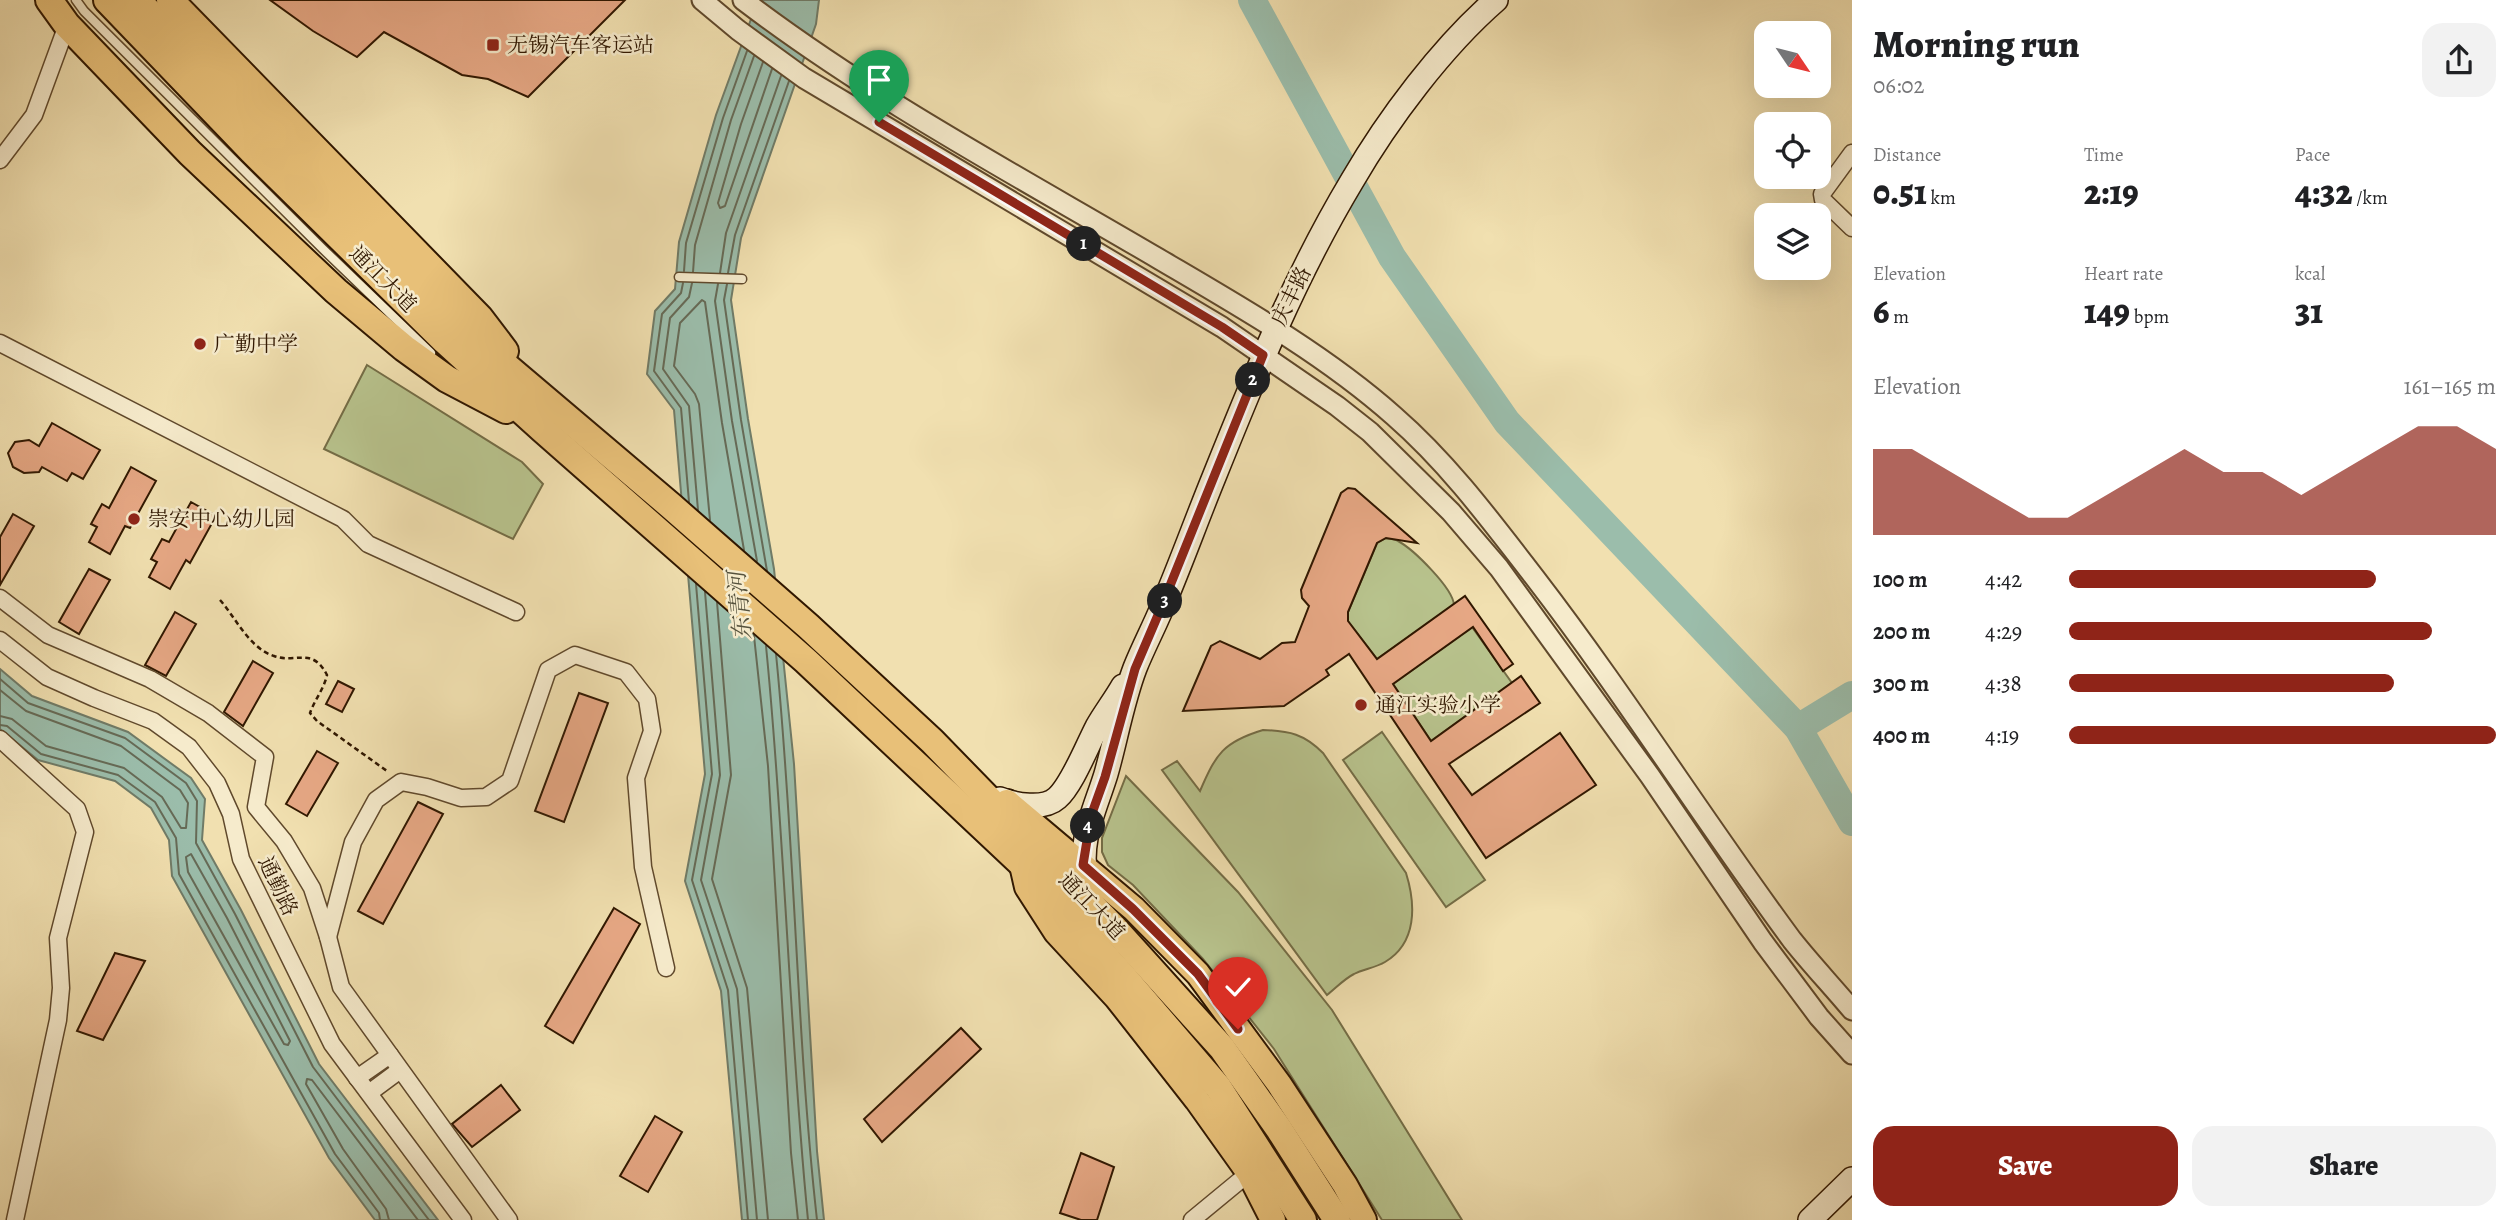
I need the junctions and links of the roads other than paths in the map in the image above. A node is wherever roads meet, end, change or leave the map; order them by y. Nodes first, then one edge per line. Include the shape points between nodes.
1 (49, 0) edge
2 (76, 0) edge
3 (107, 0) edge
4 (136, 0) edge
5 (170, 0) edge
6 (702, 0) edge
7 (743, 0) edge
8 (1496, 0) edge
9 (67, 25) junction
10 (1852, 153) edge
11 (0, 160) edge
12 (1852, 228) edge
13 (679, 277) dead end
14 (742, 279) dead end
15 (1274, 329) junction
16 (0, 343) edge
17 (1263, 355) junction
18 (533, 389) junction
19 (468, 390) junction
20 (543, 430) junction
21 (0, 598) edge
22 (516, 612) dead end
23 (0, 640) edge
24 (1135, 669) junction
25 (0, 739) edge
26 (982, 792) junction
27 (1007, 802) junction
28 (1022, 864) junction
29 (1083, 865) junction
30 (1102, 915) junction
31 (328, 937) junction
32 (666, 968) dead end
33 (1852, 1010) edge
34 (1852, 1054) edge
35 (390, 1055) junction
36 (400, 1070) junction
37 (357, 1078) junction
38 (369, 1093) junction
39 (1249, 1173) junction
40 (1852, 1179) edge
41 (15, 1220) edge
42 (463, 1220) edge
43 (509, 1220) edge
44 (1192, 1220) edge
45 (1273, 1220) edge
46 (1303, 1220) edge
47 (1337, 1220) edge
48 (1364, 1220) edge
49 (1810, 1220) edge

1 - 9 highway
2 - 19 lane
3 - 20 highway, 通江大道 via 252,151 445,341
4 - 18 highway, 通江大道 via 454,322
5 - 18 highway via 480,318
6 - 17 street via 804,78
7 - 15 street via 809,50 894,103
8 - 15 main road, 庆丰路 via 1427,74 1376,142 1328,222
9 - 11 street via 34,115
9 - 19 highway via 190,153 336,291 404,348
10 - 12 street via 1822,194 1823,201
13 - 14 lane
15 - 17 main road, 庆丰路
15 - 33 street via 1393,415 1437,458 1580,637 1794,942
16 - 22 street via 343,519 368,544
17 - 24 main road, 庆丰路
17 - 34 street via 1370,432 1451,512 1499,568 1635,754 1763,942
18 - 26 highway, 通江大道 via 808,626
19 - 20 highway
20 - 28 highway, 通江大道 via 806,661
21 - 31 street via 48,635 150,679 208,713 265,757 256,807 284,841 312,888
23 - 37 street, 通勤路 via 47,677 153,721 189,747 217,783 231,814 241,859 332,1044
24 - 27 main road via 1056,800
24 - 29 main road via 1091,816
25 - 41 street via 77,808 85,832 58,938 58,1020
26 - 27 main road
26 - 30 highway, 通江大道
27 - 29 main road
28 - 39 main road via 1027,887 1056,932 1117,998
28 - 46 highway, 通江大道 via 1218,1087
29 - 30 main road
29 - 48 main road via 1198,974 1279,1084
30 - 47 highway, 通江大道 via 1222,1048
31 - 32 street via 353,842 376,800 401,782 461,798 486,797 510,781 548,670 575,655 625,672 647,699 652,731 636,778 643,867
31 - 35 street via 341,987
35 - 36 street
35 - 37 street
36 - 38 street
36 - 43 street
37 - 38 street, 通勤路
38 - 42 street, 通勤路
39 - 44 street
39 - 45 main road
40 - 49 main road

